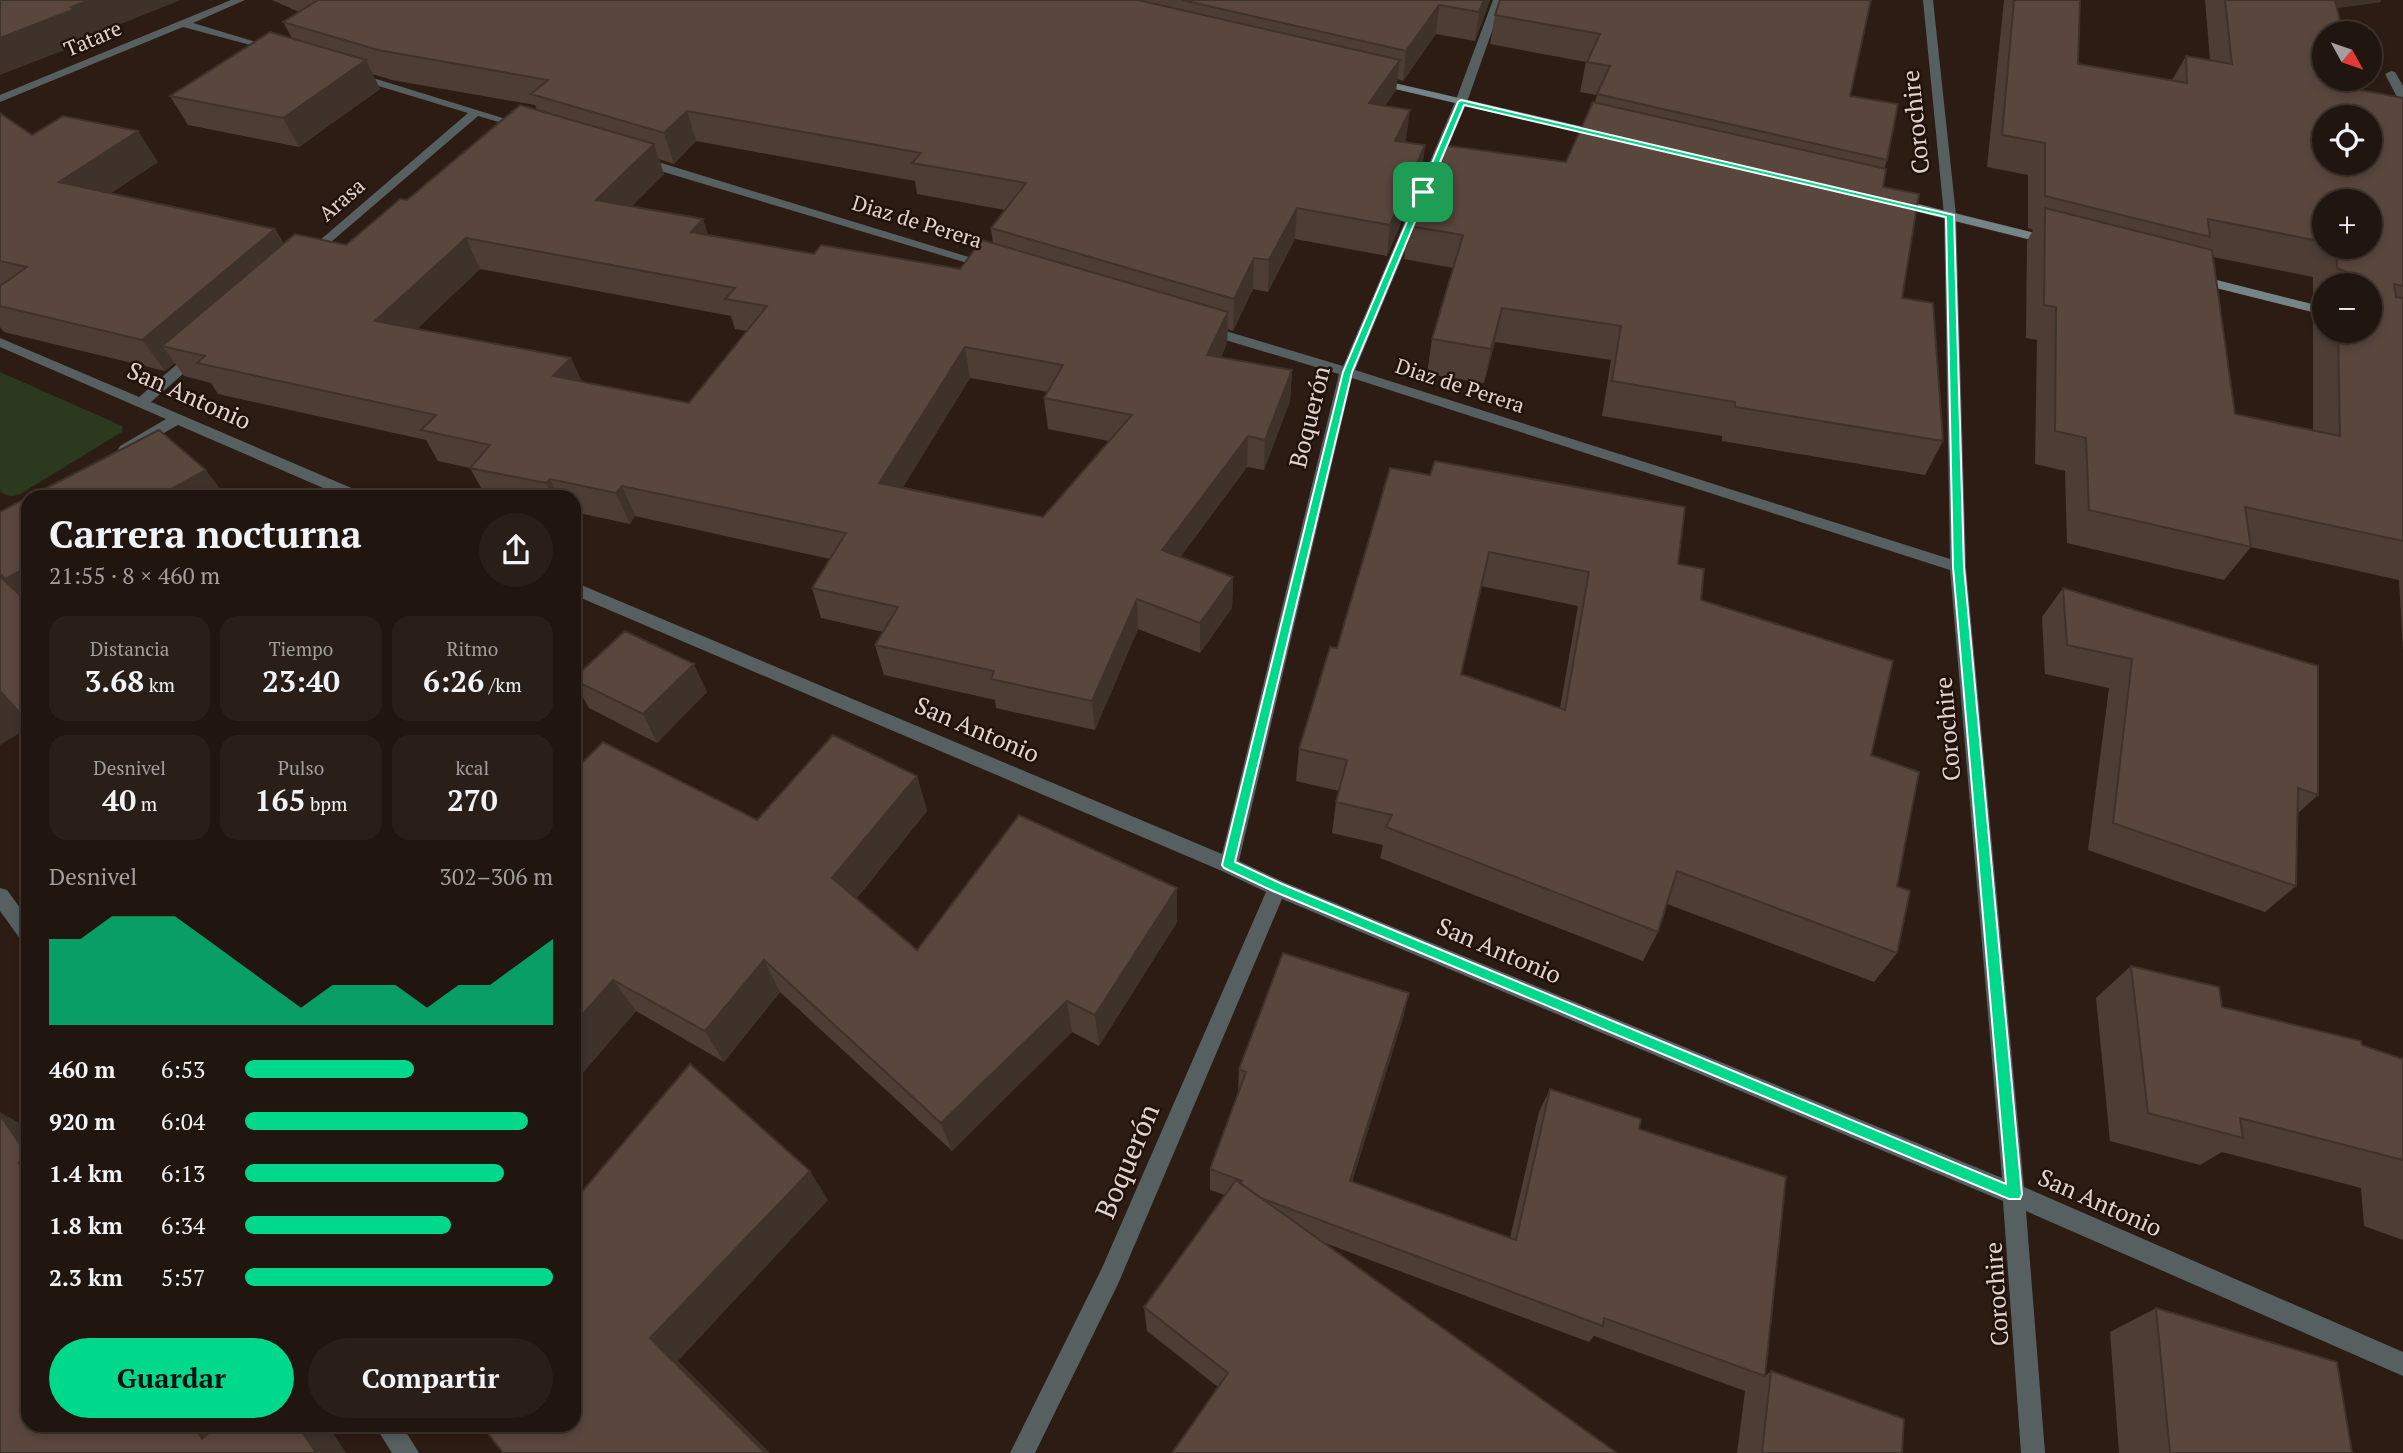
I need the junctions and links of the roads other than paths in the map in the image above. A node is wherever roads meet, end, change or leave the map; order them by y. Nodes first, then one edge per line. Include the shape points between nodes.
1 (240, 0) edge
2 (1498, 0) edge
3 (1928, 0) edge
4 (181, 23) junction
5 (288, 55) edge
6 (342, 72) edge
7 (2391, 74) dead end
8 (1354, 76) edge
9 (2403, 97) edge
10 (0, 99) edge
11 (1461, 102) junction
12 (475, 112) junction
13 (542, 132) edge
14 (1611, 136) edge
15 (623, 156) edge
16 (1882, 200) edge
17 (1950, 215) junction
18 (2070, 246) edge
19 (298, 267) edge
20 (999, 268) edge
21 (2177, 273) edge
22 (2312, 308) edge
23 (1200, 328) edge
24 (0, 342) edge
25 (203, 348) edge
26 (1347, 372) junction
27 (141, 403) junction
28 (175, 420) junction
29 (115, 455) edge
30 (341, 490) edge
31 (1958, 567) junction
32 (581, 591) edge
33 (1228, 865) junction
34 (1277, 888) junction
35 (0, 896) edge
36 (21, 924) edge
37 (2014, 1194) junction
38 (2403, 1364) edge
39 (392, 1432) edge
40 (407, 1453) edge
41 (1022, 1453) edge
42 (2033, 1453) edge

1 - 4 street, Tatare
2 - 11 street, Boquerón
3 - 17 street, Corochire
4 - 5 street
4 - 10 street, Tatare
6 - 12 street
7 - 9 street
8 - 11 main road
11 - 14 main road
11 - 26 street, Boquerón
12 - 13 street
12 - 19 street, Arasa
15 - 20 street, Diaz de Perera
16 - 17 main road
17 - 18 main road
17 - 31 street, Corochire
21 - 22 main road
23 - 26 street, Diaz de Perera
24 - 27 street, San Antonio
25 - 27 street
26 - 31 street, Diaz de Perera
26 - 33 street, Boquerón
27 - 28 street, San Antonio
28 - 29 street
28 - 30 street, San Antonio
31 - 37 street, Corochire
32 - 33 street, San Antonio
33 - 34 street, San Antonio
34 - 37 street, San Antonio
34 - 41 street, Boquerón via 1110,1276
35 - 36 street
37 - 38 street, San Antonio
37 - 42 street, Corochire
39 - 40 street

